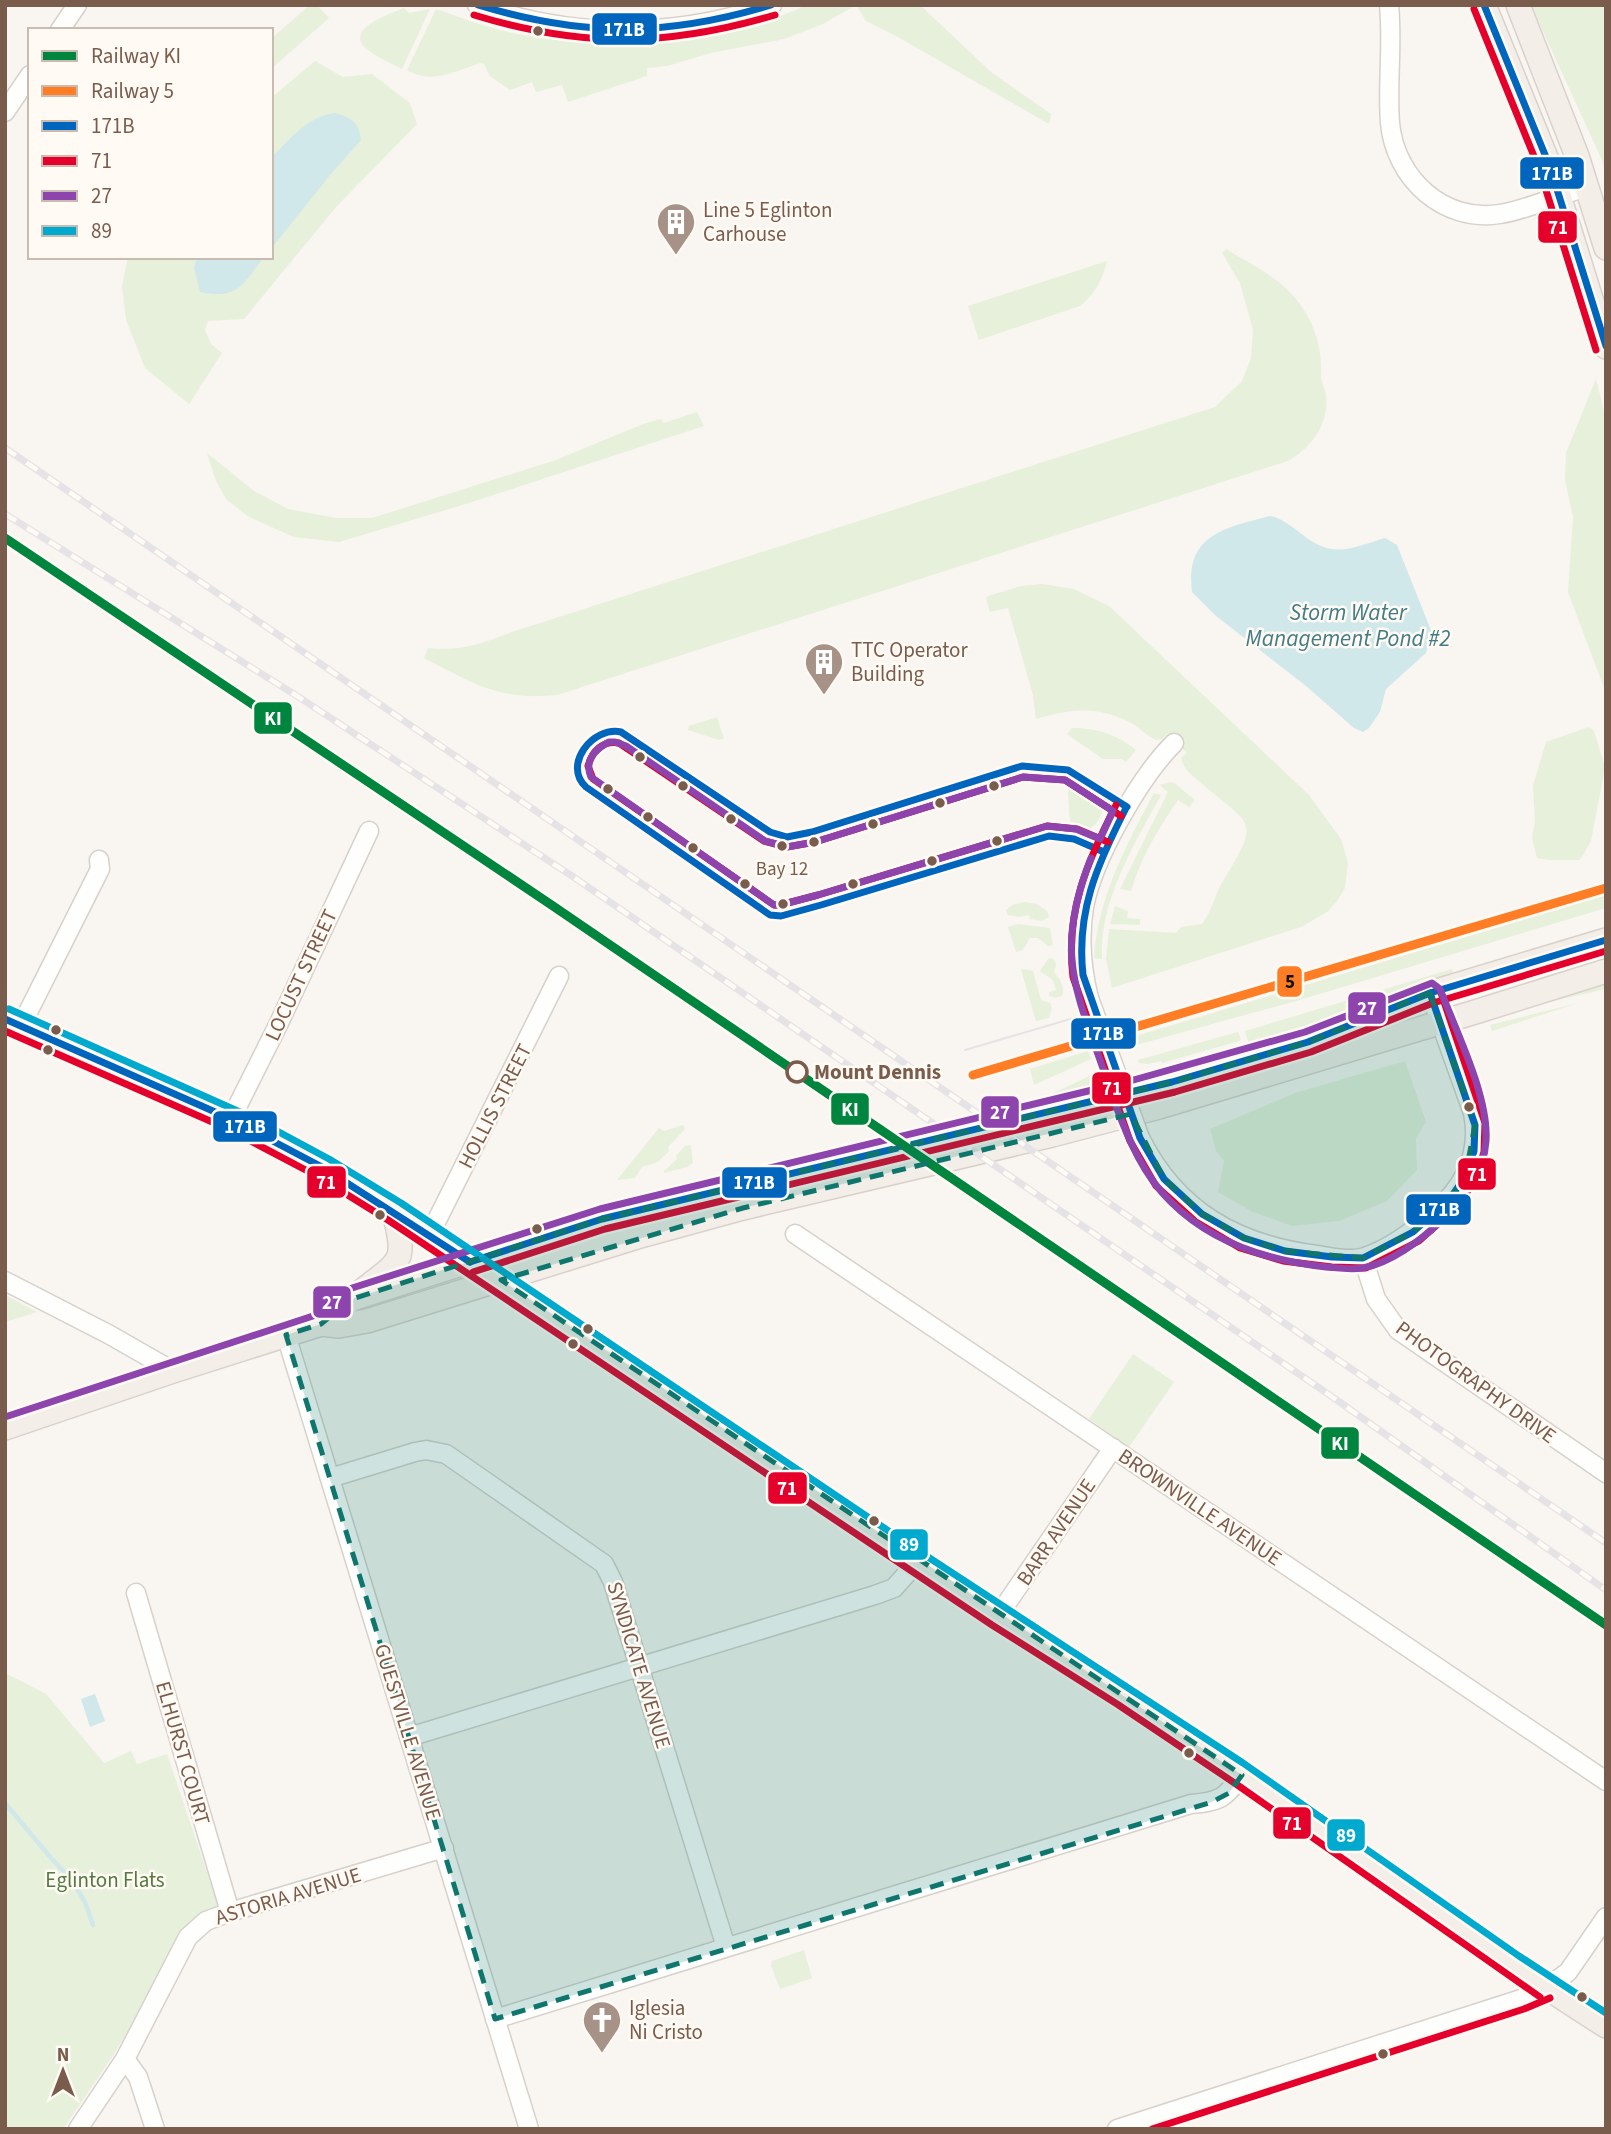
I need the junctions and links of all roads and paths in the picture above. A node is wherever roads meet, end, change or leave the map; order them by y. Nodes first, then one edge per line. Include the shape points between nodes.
1 (77, 5) edge
2 (477, 5) edge
3 (772, 5) edge
4 (1389, 5) edge
5 (1484, 5) edge
6 (1518, 5) edge
7 (523, 13) edge
8 (61, 28) edge
9 (28, 78) edge
10 (5, 112) edge
11 (1587, 187) junction
12 (1560, 195) junction
13 (1606, 248) edge
14 (1606, 346) edge
15 (1174, 743) dead end
16 (369, 831) dead end
17 (99, 860) dead end
18 (1606, 940) edge
19 (1606, 971) edge
20 (559, 976) dead end
21 (1430, 993) junction
22 (13, 1023) edge
23 (1440, 1023) junction
24 (231, 1119) junction
25 (394, 1211) junction
26 (430, 1234) junction
27 (795, 1234) dead end
28 (1363, 1258) junction
29 (470, 1262) junction
30 (500, 1280) junction
31 (5, 1281) edge
32 (352, 1299) junction
33 (321, 1324) junction
34 (286, 1335) junction
35 (173, 1371) junction
36 (5, 1428) edge
37 (1113, 1448) junction
38 (1606, 1473) edge
39 (330, 1478) junction
40 (917, 1562) junction
41 (136, 1593) dead end
42 (998, 1616) junction
43 (639, 1667) junction
44 (409, 1737) junction
45 (1242, 1775) junction
46 (1606, 1781) edge
47 (444, 1848) junction
48 (230, 1912) junction
49 (1606, 1917) edge
50 (726, 1947) junction
51 (1546, 1988) junction
52 (495, 2019) junction
53 (1606, 2026) edge
54 (125, 2059) junction
55 (1143, 2125) edge
56 (78, 2129) edge
57 (155, 2129) edge
58 (529, 2129) edge
59 (1117, 2129) edge

1 - 8 street
2 - 7 street
3 - 7 street via 669,30 590,30
4 - 12 street via 1390,124 1399,160 1412,180 1448,207 1480,215 1510,212
5 - 12 main road
6 - 11 main road
9 - 10 street
11 - 12 street
11 - 13 main road
12 - 14 main road
15 - 28 street, bridge via 1127,807 1104,852 1085,904 1081,930 1081,963 1089,998 1140,1138 1164,1179 1221,1226 1285,1251
16 - 24 street, LOCUST STREET
17 - 22 street via 100,869
18 - 21 main road
19 - 23 main road
20 - 26 street, HOLLIS STREET
21 - 23 street
21 - 29 main road via 1308,1042 1184,1079 602,1219
22 - 24 main road
23 - 28 street via 1473,1112 1474,1151 1465,1177 1449,1200 1413,1232
23 - 30 main road via 1159,1107 743,1208
24 - 25 main road
25 - 26 main road
25 - 32 main road via 401,1256
26 - 29 main road
27 - 37 street, BROWNVILLE AVENUE
28 - 38 street, PHOTOGRAPHY DRIVE via 1376,1299 1398,1330
29 - 30 main road
29 - 32 main road
30 - 33 main road via 367,1321
30 - 40 main road
31 - 35 street
32 - 33 main road
33 - 34 main road
34 - 35 main road
34 - 39 street, GUESTVILLE AVENUE
35 - 36 main road
37 - 42 street, BARR AVENUE
37 - 46 street, BROWNVILLE AVENUE
39 - 43 street, SYNDICATE AVENUE via 415,1452 437,1452 454,1459 604,1564
39 - 44 street, GUESTVILLE AVENUE
40 - 42 main road
40 - 43 street via 894,1588
41 - 48 street, ELHURST COURT
42 - 45 main road
43 - 44 street
43 - 50 street, SYNDICATE AVENUE
44 - 47 street, GUESTVILLE AVENUE
45 - 50 street via 1229,1793 1212,1802 1191,1804
45 - 51 main road
47 - 48 street, ASTORIA AVENUE
47 - 52 street, GUESTVILLE AVENUE
48 - 54 street, ASTORIA AVENUE via 206,1921 188,1937
49 - 51 street via 1568,1972
50 - 52 street
51 - 53 main road
51 - 55 street
52 - 58 street, GUESTVILLE AVENUE
54 - 56 street, ASTORIA AVENUE
54 - 57 street via 138,2077
55 - 59 street

